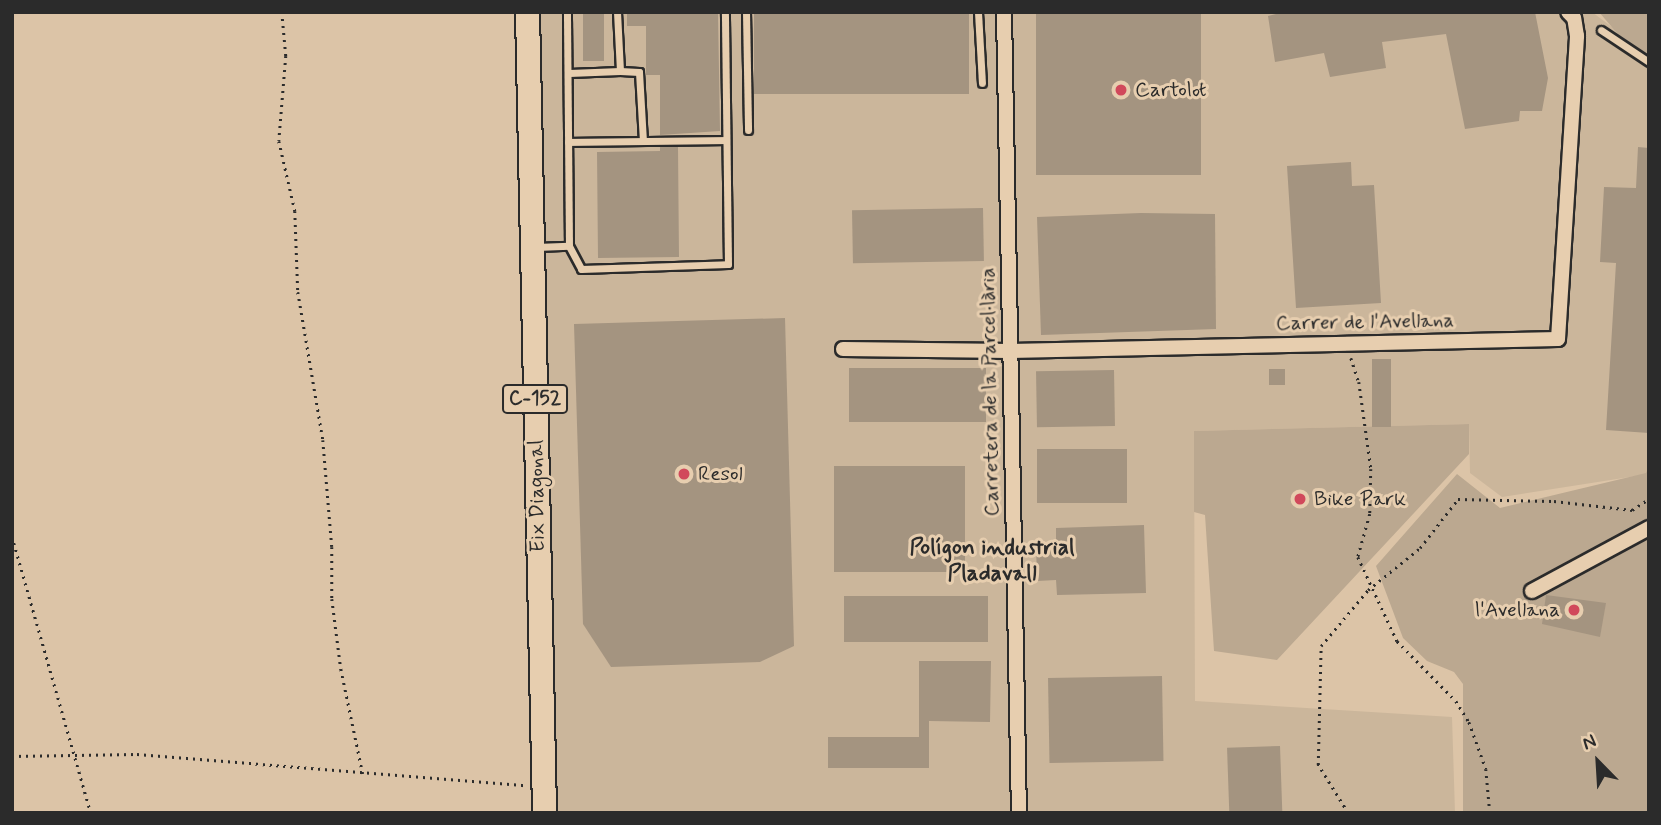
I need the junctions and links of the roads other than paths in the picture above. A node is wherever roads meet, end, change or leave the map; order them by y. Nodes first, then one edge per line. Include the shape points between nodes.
1 (527, 12) edge
2 (567, 12) edge
3 (617, 12) edge
4 (725, 12) edge
5 (746, 12) edge
6 (978, 12) edge
7 (1004, 12) edge
8 (1568, 12) edge
9 (1601, 30) dead end
10 (1649, 62) edge
11 (620, 71) junction
12 (569, 73) junction
13 (982, 83) dead end
14 (748, 130) dead end
15 (726, 140) junction
16 (643, 141) junction
17 (568, 142) junction
18 (569, 246) junction
19 (532, 247) junction
20 (843, 349) dead end
21 (1010, 351) junction
22 (1649, 528) edge
23 (1532, 591) dead end
24 (544, 813) edge
25 (1019, 813) edge

1 - 19 main road, Eix Diagonal / C-152
2 - 12 lane
3 - 11 lane
4 - 15 lane
5 - 14 lane
6 - 13 lane
7 - 21 street, Carretera de la Parcel·lària
8 - 21 street, Carrer de l'Avellana via 1574,18 1577,36 1558,339
9 - 10 lane
11 - 12 lane
11 - 16 lane via 639,74
12 - 17 lane
15 - 16 lane
15 - 18 lane via 726,264 581,269
16 - 17 lane
17 - 18 lane
18 - 19 lane
19 - 24 main road, Eix Diagonal / C-152
20 - 21 street, Carrer de l'Avellana
21 - 25 street, Carretera de la Parcel·lària
22 - 23 street

